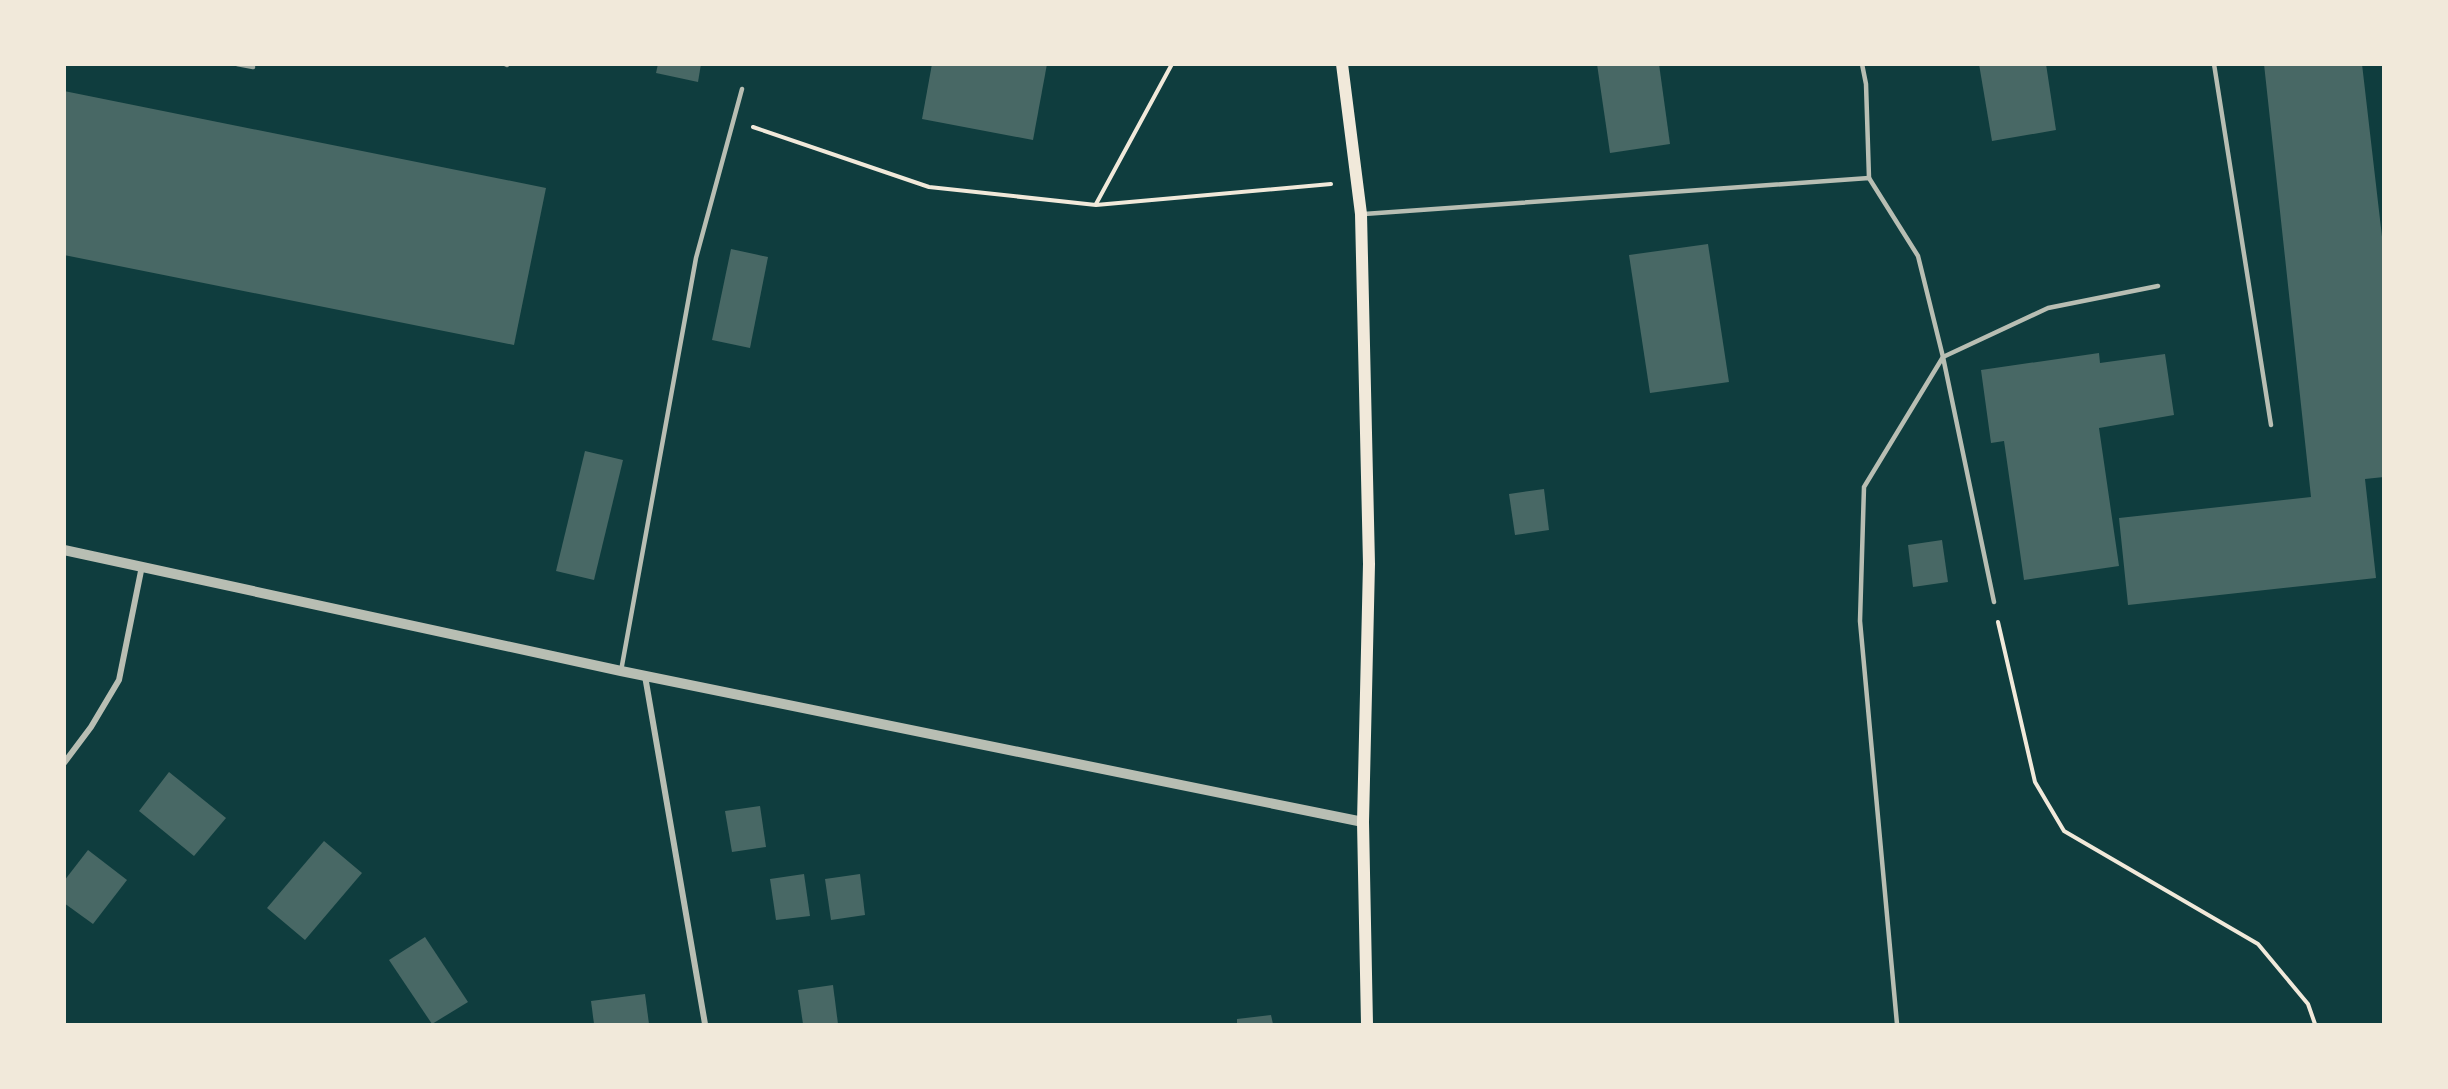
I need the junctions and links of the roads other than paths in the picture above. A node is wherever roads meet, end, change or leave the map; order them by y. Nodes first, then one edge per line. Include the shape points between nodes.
1 (1342, 64) edge
2 (1862, 64) edge
3 (2214, 64) edge
4 (742, 89) dead end
5 (1869, 178) junction
6 (1361, 214) junction
7 (2158, 286) dead end
8 (1943, 357) junction
9 (2271, 425) dead end
10 (64, 550) edge
11 (142, 566) junction
12 (1994, 603) road end
13 (621, 671) junction
14 (645, 676) junction
15 (64, 763) edge
16 (1363, 822) junction
17 (705, 1024) edge
18 (1367, 1024) edge
19 (1897, 1024) edge

1 - 6 main road
2 - 5 lane
3 - 9 lane
4 - 13 lane via 696,258
5 - 6 lane
5 - 8 lane via 1918,256
6 - 16 main road via 1369,564
7 - 8 lane via 2048,308
8 - 12 lane
8 - 19 lane via 1864,487 1860,621
10 - 11 street
11 - 13 street
11 - 15 street via 119,680 92,727
13 - 14 street
14 - 16 street
14 - 17 street
16 - 18 main road

